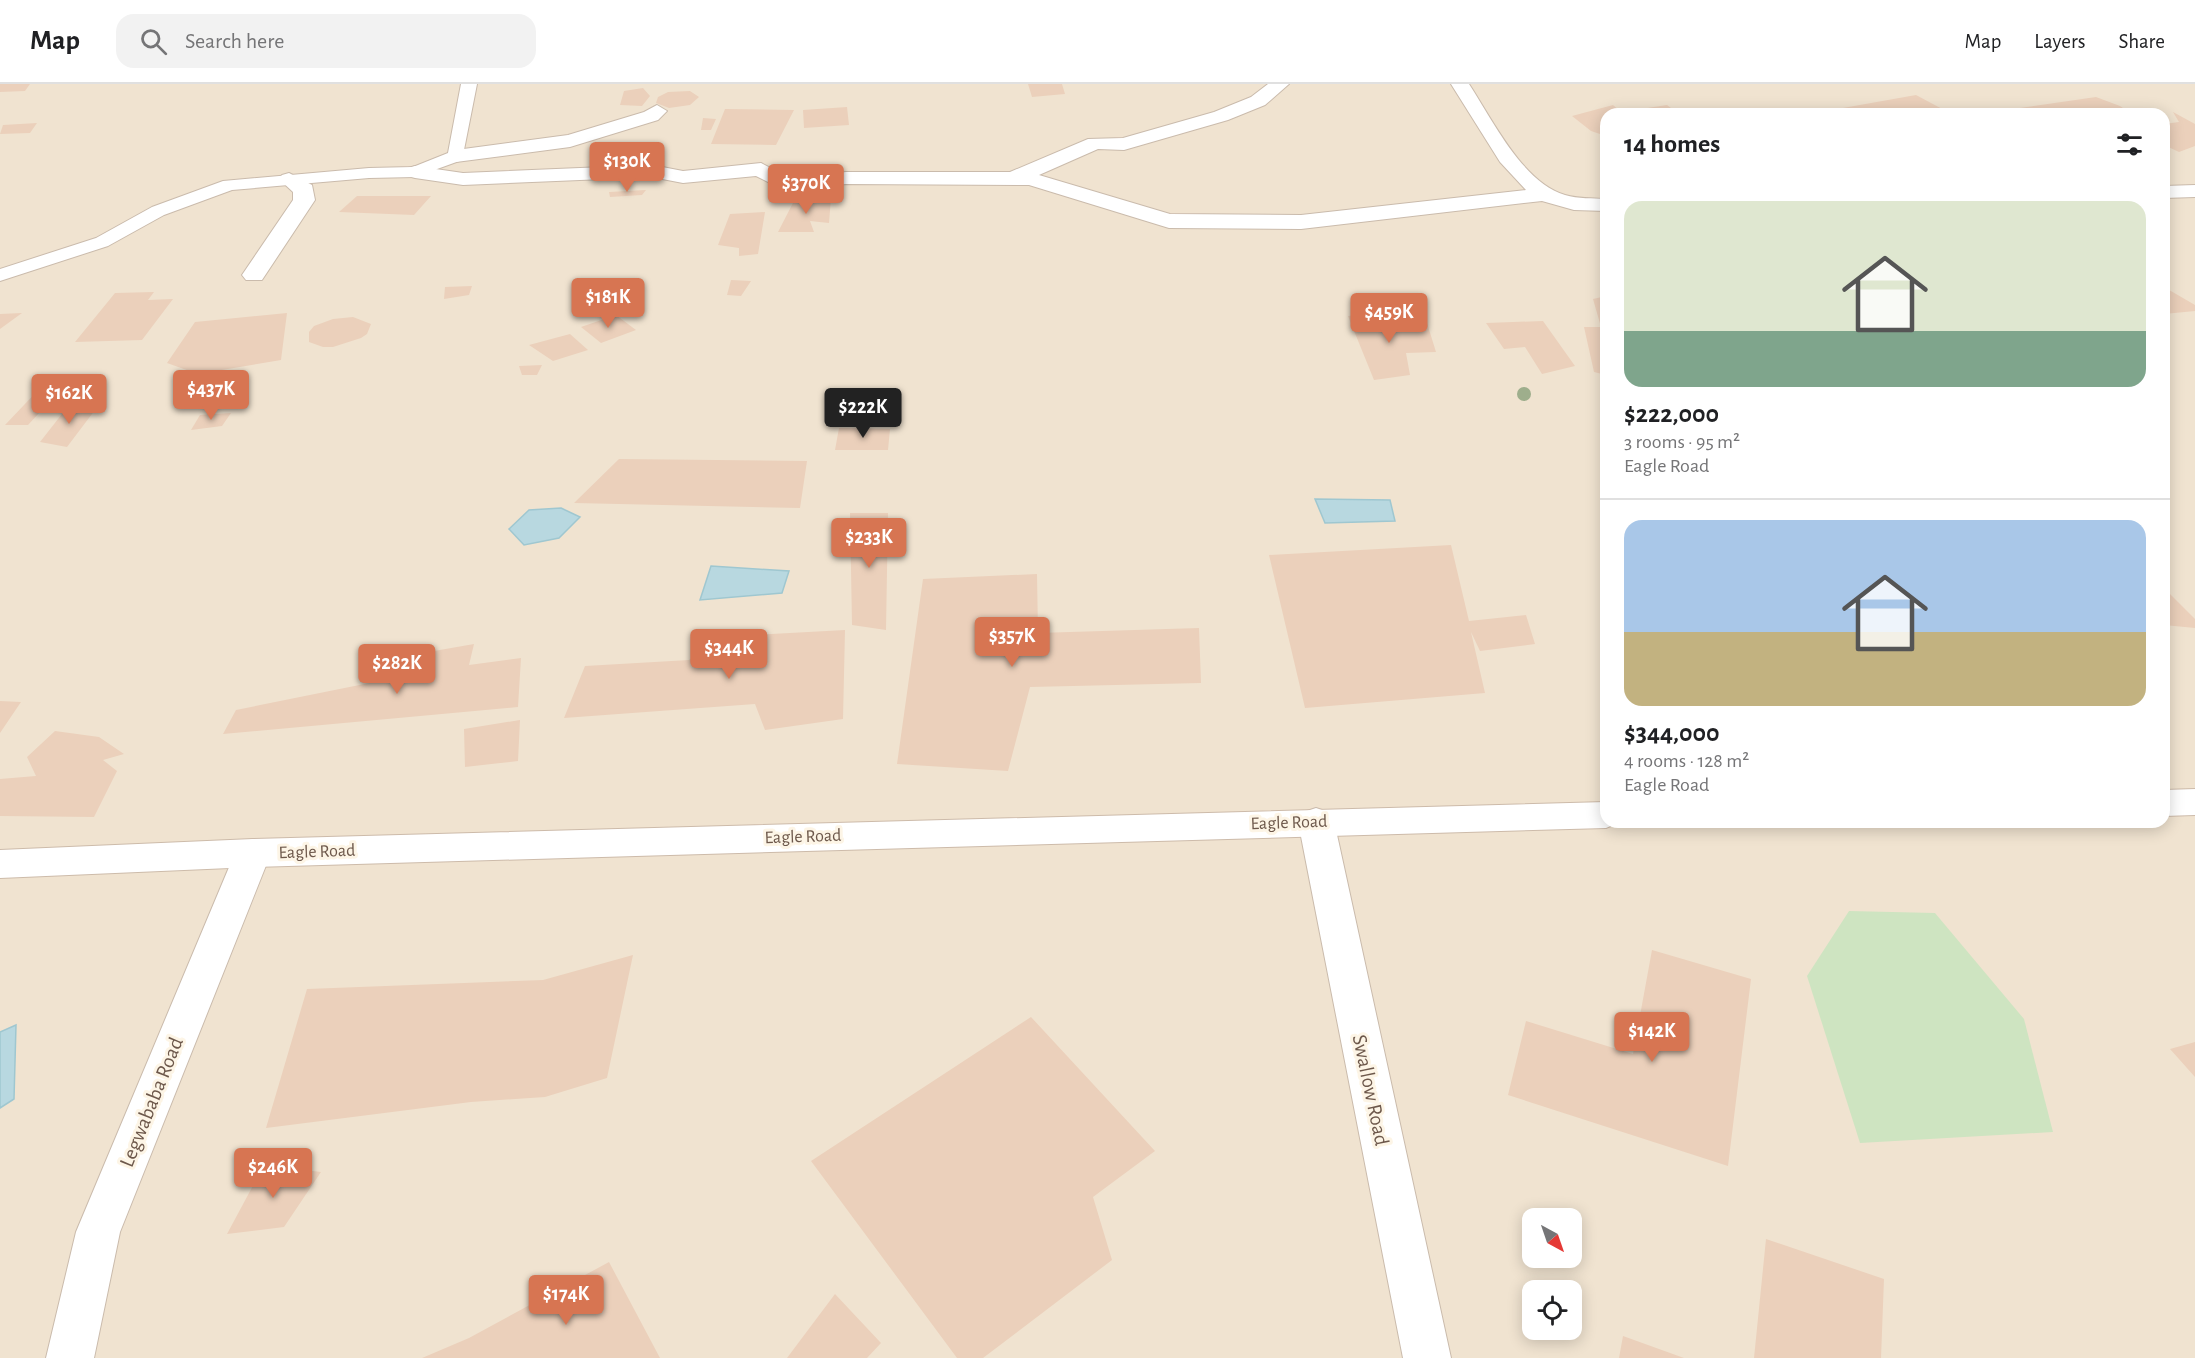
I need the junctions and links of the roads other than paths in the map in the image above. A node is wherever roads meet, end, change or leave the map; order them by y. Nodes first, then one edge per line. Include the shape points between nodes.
1 (469, 84) edge
2 (1280, 84) edge
3 (1460, 84) edge
4 (657, 111) dead end
5 (456, 156) junction
6 (415, 172) junction
7 (1012, 178) junction
8 (289, 179) junction
9 (2195, 191) edge
10 (2170, 192) edge
11 (1545, 194) junction
12 (1600, 205) edge
13 (0, 275) edge
14 (254, 275) dead end
15 (2195, 802) edge
16 (2170, 803) edge
17 (1600, 815) edge
18 (1316, 821) junction
19 (254, 852) junction
20 (0, 864) edge
21 (69, 1358) edge
22 (1426, 1358) edge

1 - 5 lane
2 - 7 street via 1258,102 1221,116 1124,144 1095,143
3 - 11 street via 1510,162
4 - 5 street via 607,132 570,141
5 - 6 lane
6 - 7 street via 463,179 652,171 683,177 761,169 772,178 810,182 846,178
6 - 8 lane
7 - 11 street via 1031,178 1169,220 1301,222
8 - 13 lane via 229,185 158,211 102,242
8 - 14 street via 304,190 304,200
9 - 10 street
11 - 12 street via 1583,205
15 - 16 street
17 - 18 street, Eagle Road
18 - 19 street, Eagle Road
18 - 22 street, Swallow Road
19 - 20 street, Eagle Road
19 - 21 street, Legwababa Road via 98,1232

